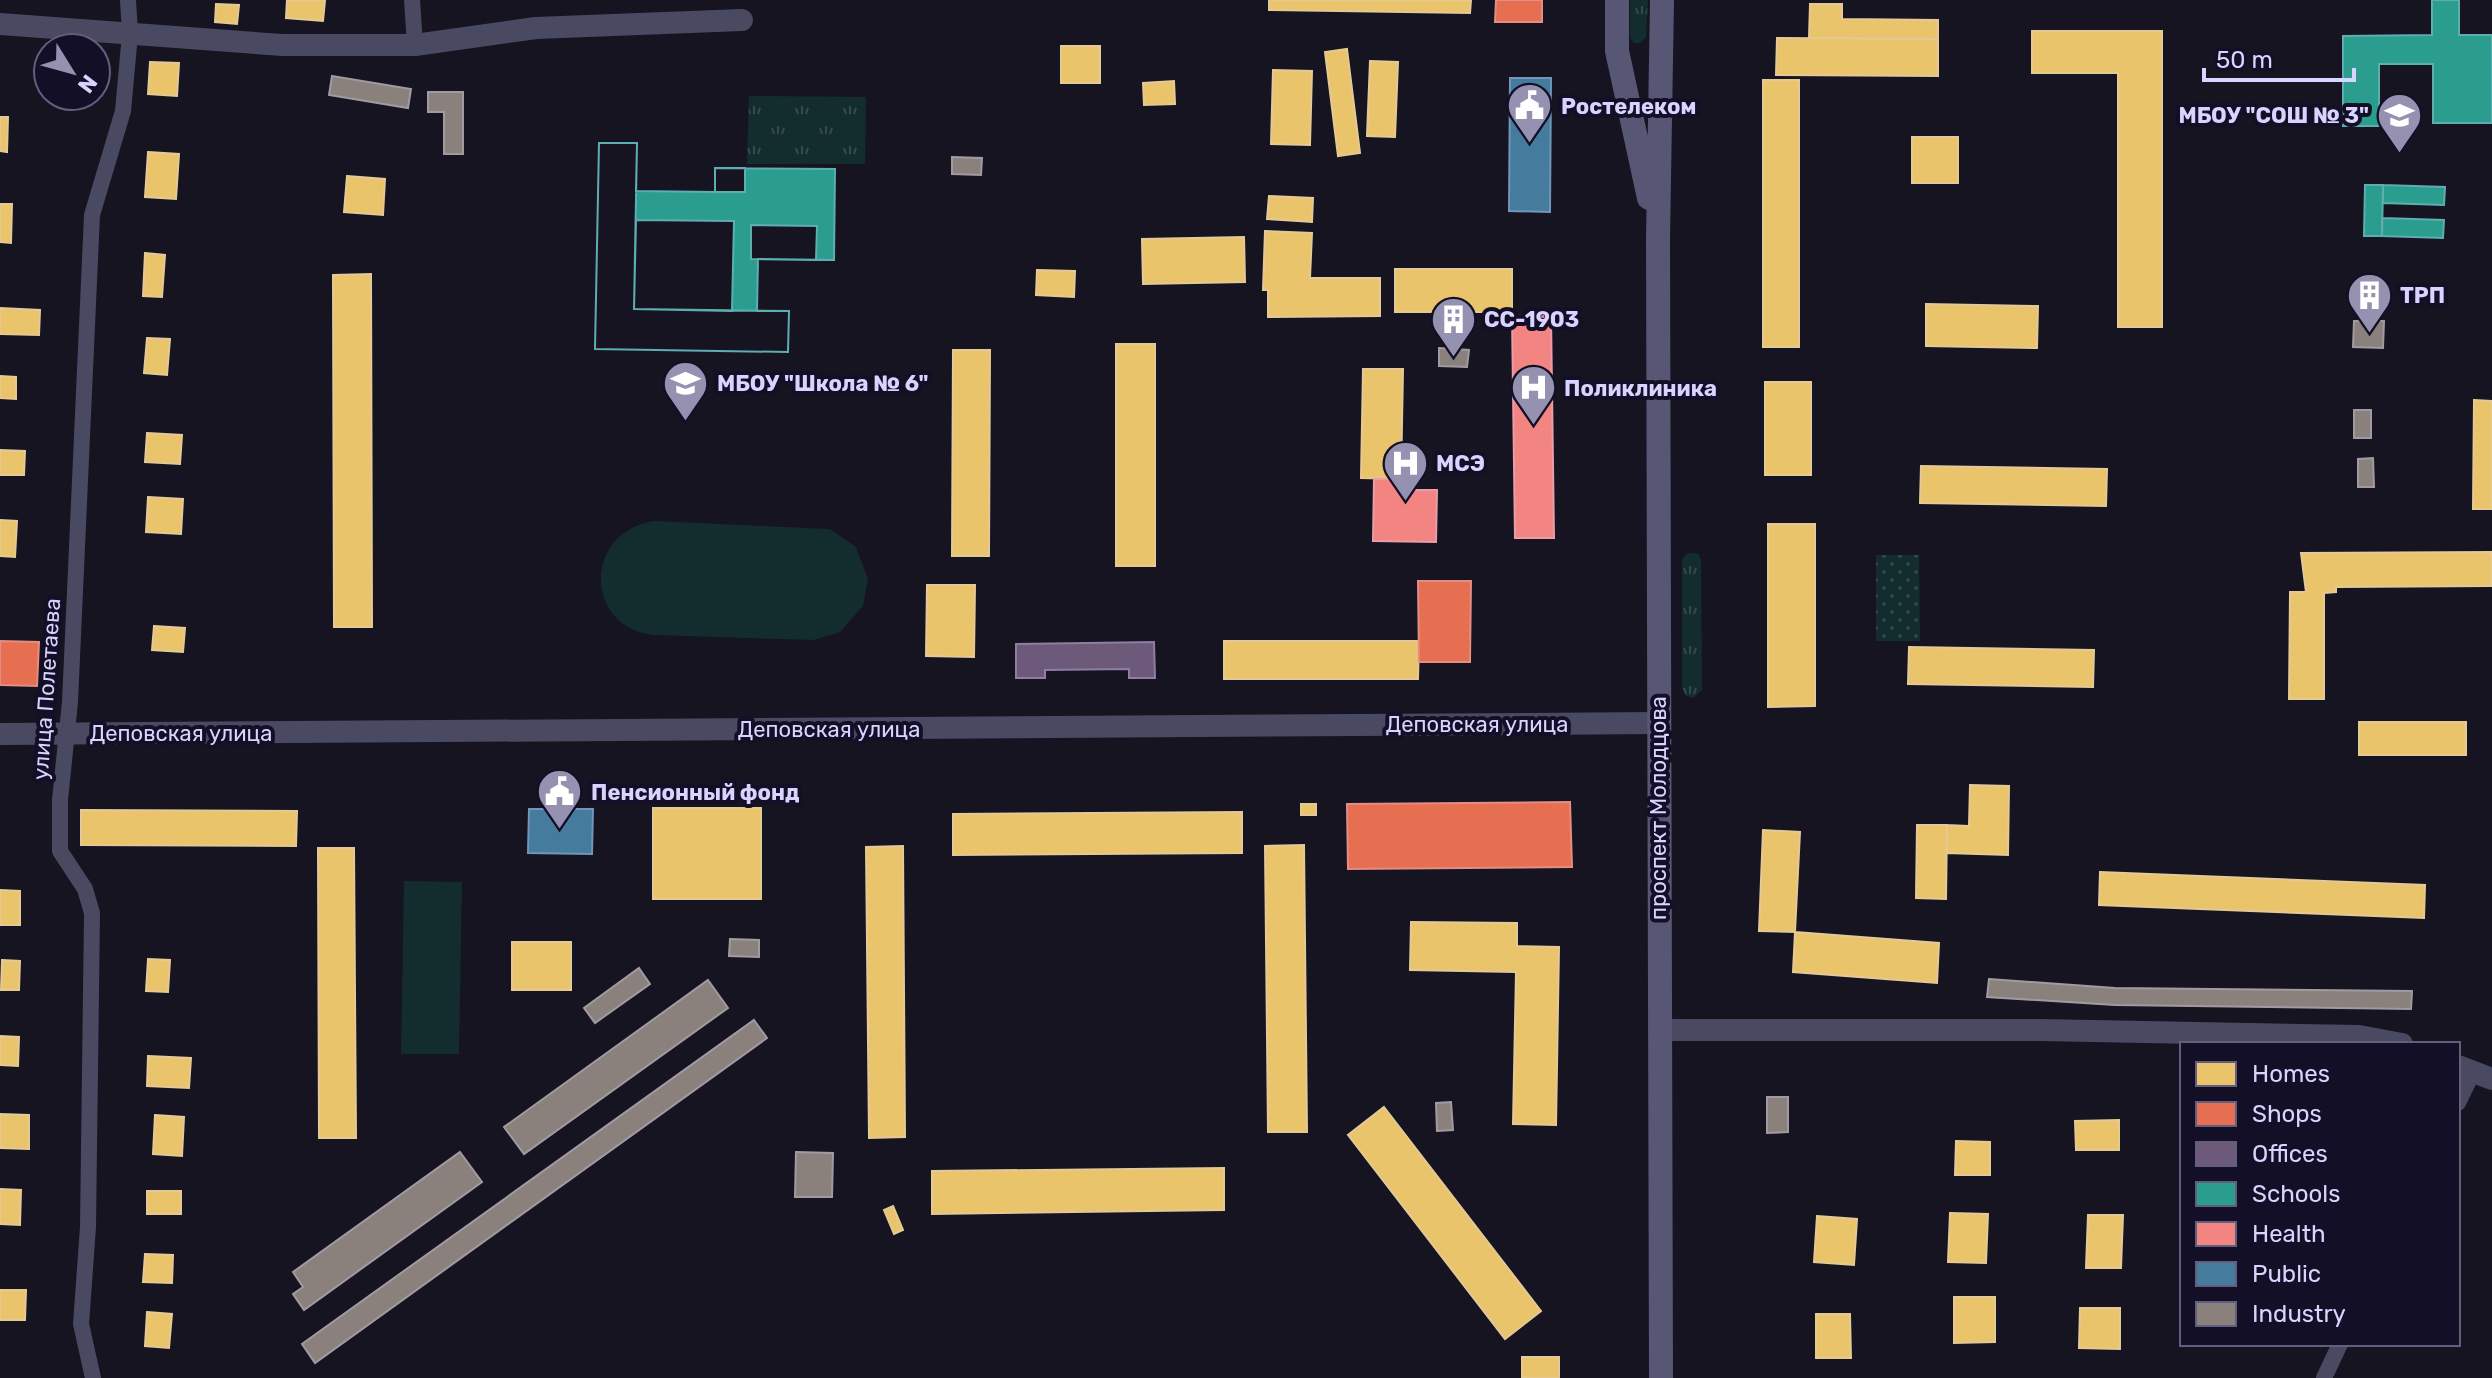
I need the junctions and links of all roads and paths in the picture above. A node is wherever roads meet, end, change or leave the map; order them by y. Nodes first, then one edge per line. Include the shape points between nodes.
1 (128, 0) edge
2 (412, 0) edge
3 (1617, 0) edge
4 (1662, 0) edge
5 (742, 20) dead end
6 (0, 24) edge
7 (130, 34) junction
8 (415, 45) junction
9 (1658, 239) junction
10 (1658, 723) junction
11 (0, 734) edge
12 (67, 734) junction
13 (1659, 1030) junction
14 (2391, 1042) edge
15 (2474, 1072) edge
16 (2460, 1099) edge
17 (2339, 1346) edge
18 (93, 1378) edge
19 (1661, 1378) edge
20 (2324, 1378) edge

1 - 7 street, улица Полетаева
2 - 8 street
3 - 9 main road, проспект Молодцова via 1617,51
4 - 9 main road, проспект Молодцова
5 - 8 street via 536,28
6 - 7 street
7 - 8 street via 282,45
7 - 12 street, улица Полетаева via 123,111 92,215
9 - 10 main road, проспект Молодцова
10 - 12 street, Деповская улица
10 - 13 main road, проспект Молодцова
11 - 12 street, Деповская улица
12 - 18 street, улица Полетаева via 60,851 85,889 92,913 88,1227 81,1324
13 - 14 street via 2311,1035
13 - 19 main road, проспект Молодцова
15 - 16 street
17 - 20 street

